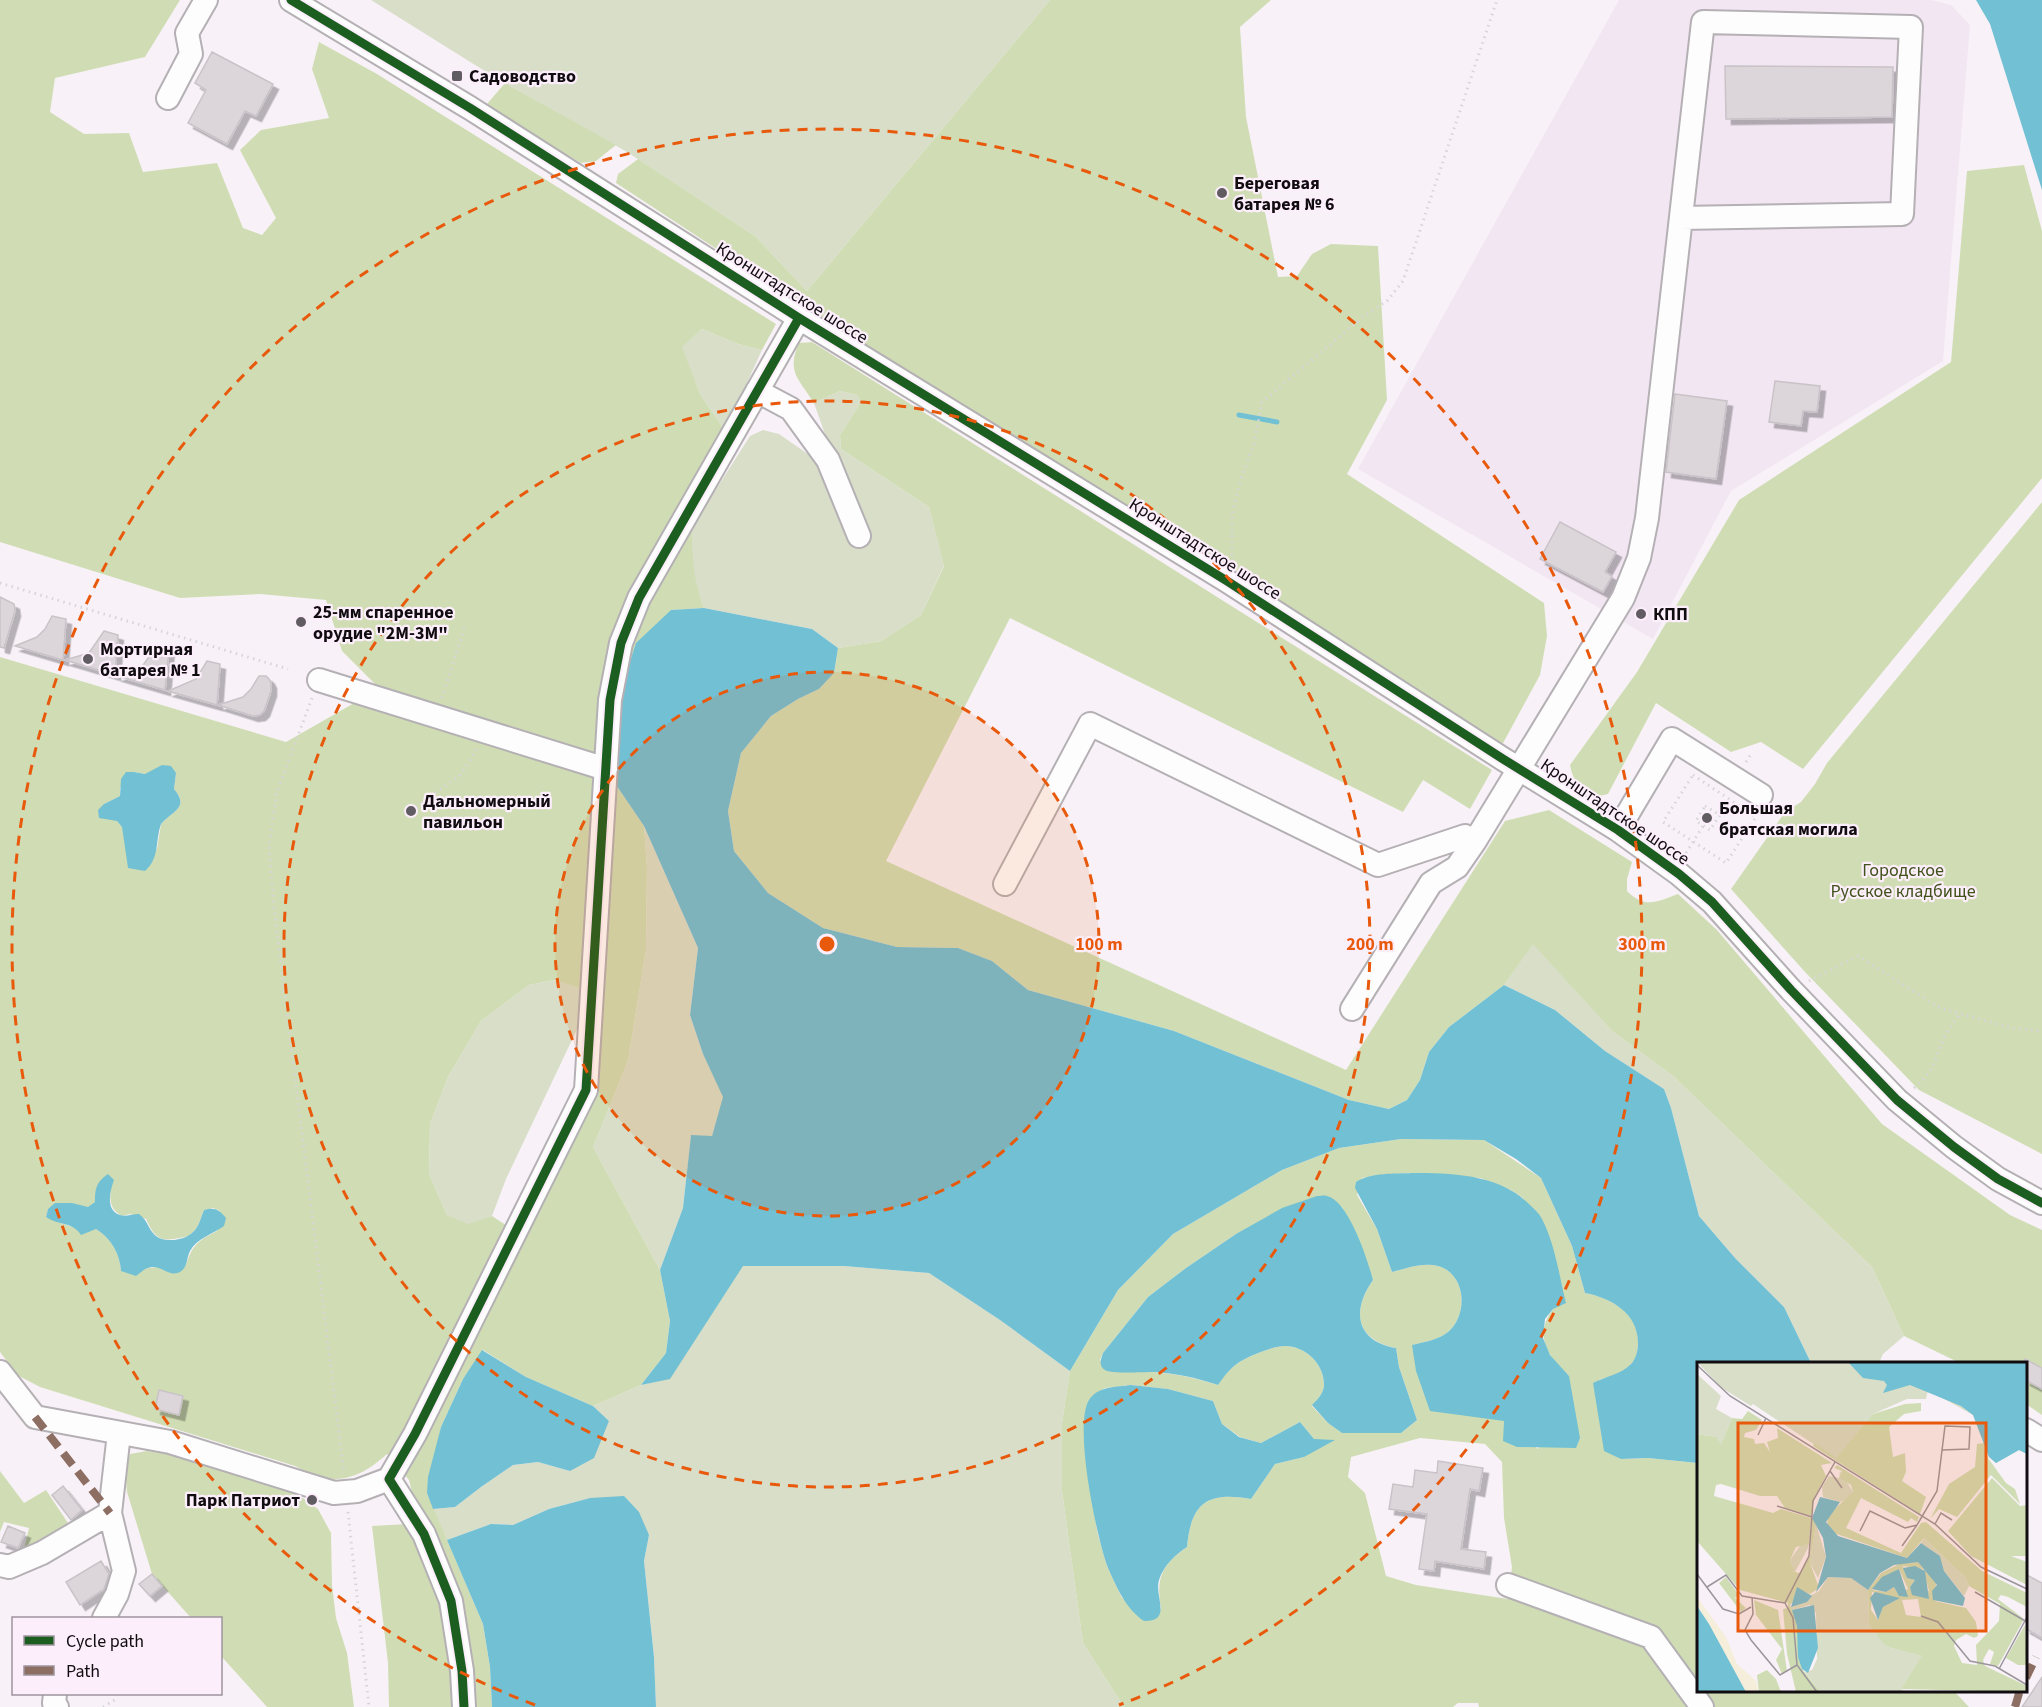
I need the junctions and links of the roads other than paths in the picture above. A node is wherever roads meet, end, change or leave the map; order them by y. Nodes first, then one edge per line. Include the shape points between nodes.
1 (206, 0) edge
2 (291, 0) edge
3 (168, 98) dead end
4 (1681, 218) junction
5 (799, 318) junction
6 (757, 391) junction
7 (859, 536) dead end
8 (319, 680) road end
9 (606, 769) junction
10 (1519, 769) junction
11 (1761, 795) dead end
12 (1618, 830) junction
13 (1474, 841) junction
14 (1005, 884) dead end
15 (1352, 1009) dead end
16 (2042, 1203) edge
17 (0, 1372) edge
18 (2027, 1431) edge
19 (119, 1433) junction
20 (2042, 1440) edge
21 (389, 1479) junction
22 (110, 1513) junction
23 (0, 1565) edge
24 (1508, 1586) dead end
25 (105, 1617) edge
26 (464, 1707) edge
27 (1702, 1707) edge

1 - 3 street via 187,33 191,54
2 - 5 street, Кронштадтское шоссе via 455,99
4 - 4 street via 1703,22 1911,27 1902,214
4 - 10 street via 1652,478 1639,558 1623,598
5 - 6 street
5 - 10 street, Кронштадтское шоссе via 1216,575
6 - 7 street via 791,409 828,460
6 - 9 street via 639,598 621,643 610,700
8 - 9 street
9 - 21 street via 586,1090
10 - 12 street, Кронштадтское шоссе
10 - 13 street
11 - 12 street via 1672,739
12 - 16 street, Кронштадтское шоссе via 1712,902 1901,1103 1998,1179
13 - 14 street via 1465,836 1378,865 1090,724
13 - 15 street via 1457,867 1431,883
17 - 19 street via 34,1417
18 - 20 street
19 - 21 street via 170,1442 334,1493 345,1485 357,1491
19 - 22 street
21 - 26 street via 424,1534 451,1601
22 - 23 street via 42,1553 9,1567
22 - 25 street via 124,1571
24 - 27 street via 1650,1637

